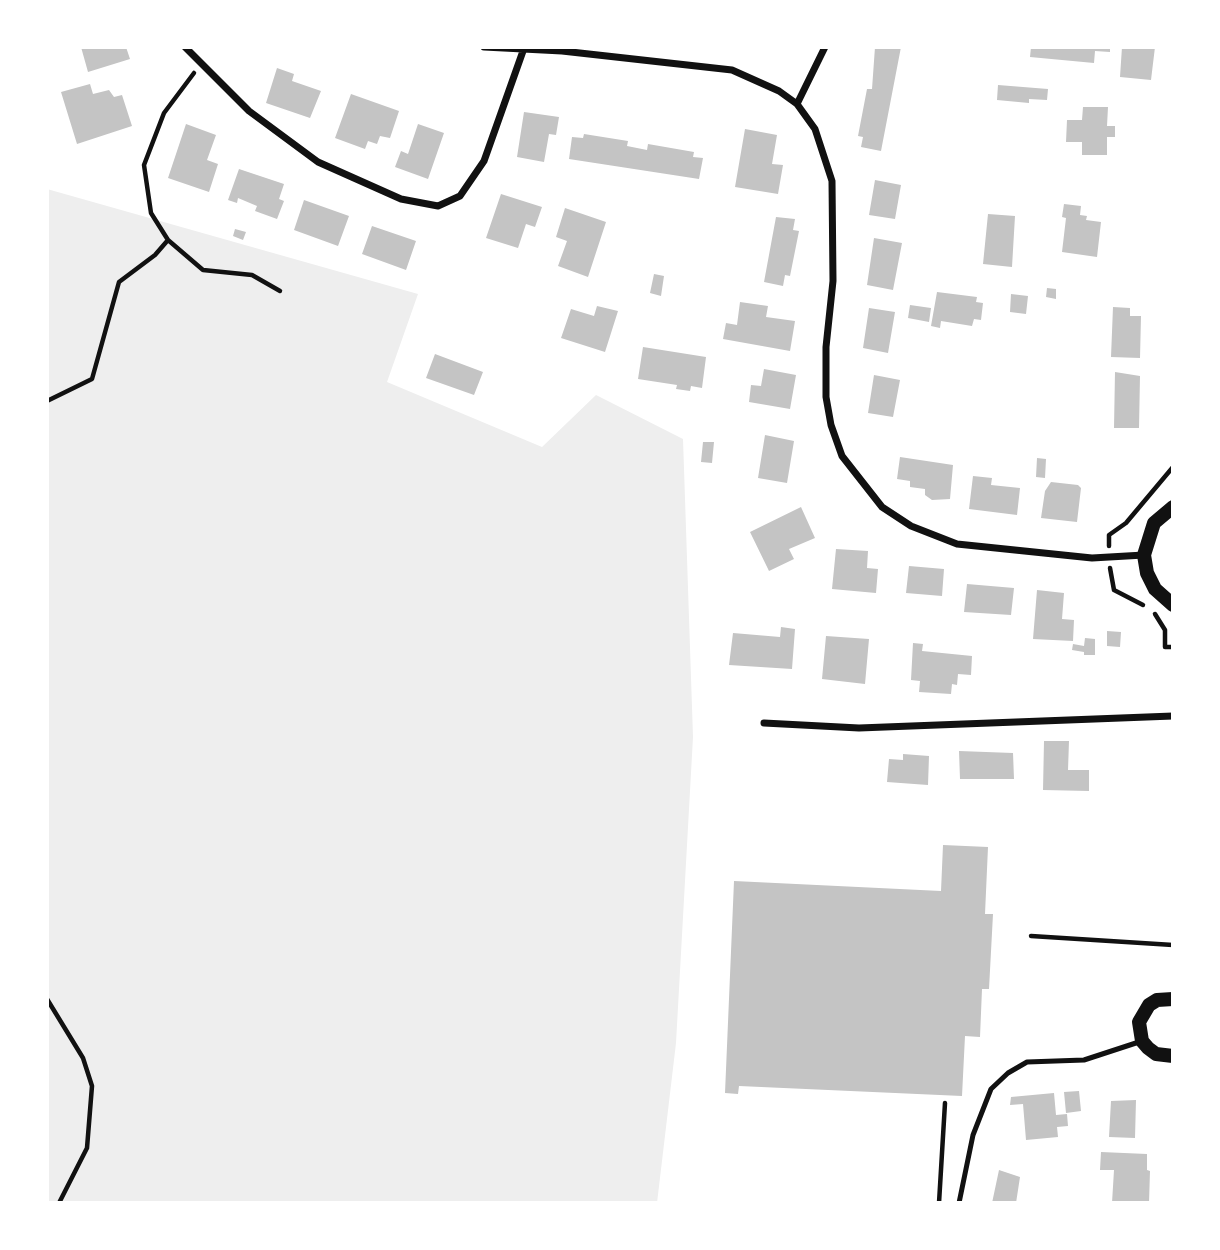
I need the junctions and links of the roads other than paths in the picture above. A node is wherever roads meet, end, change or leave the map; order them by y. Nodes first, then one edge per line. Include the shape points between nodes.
1 (186, 47) edge
2 (484, 47) edge
3 (825, 47) edge
4 (562, 49) edge
5 (523, 51) junction
6 (797, 104) junction
7 (1173, 507) edge
8 (1144, 555) junction
9 (1173, 605) edge
10 (1173, 716) edge
11 (764, 723) dead end
12 (1173, 999) edge
13 (1142, 1041) junction
14 (1173, 1056) edge
15 (959, 1203) edge

1 - 5 street via 249,111 318,162 401,199 438,205 460,196 484,161
2 - 5 street
3 - 6 street
4 - 5 street
4 - 6 street via 732,70
6 - 8 street via 815,129 832,181 833,281 826,397 842,456 882,507 911,526 957,544 1092,558
7 - 8 main road via 1154,523
8 - 9 main road via 1154,589
10 - 11 street via 859,728
12 - 13 main road via 1157,1000 1143,1013 1139,1022
13 - 14 main road via 1156,1054
13 - 15 lane via 1084,1060 1027,1062 1008,1073 991,1089 973,1135

